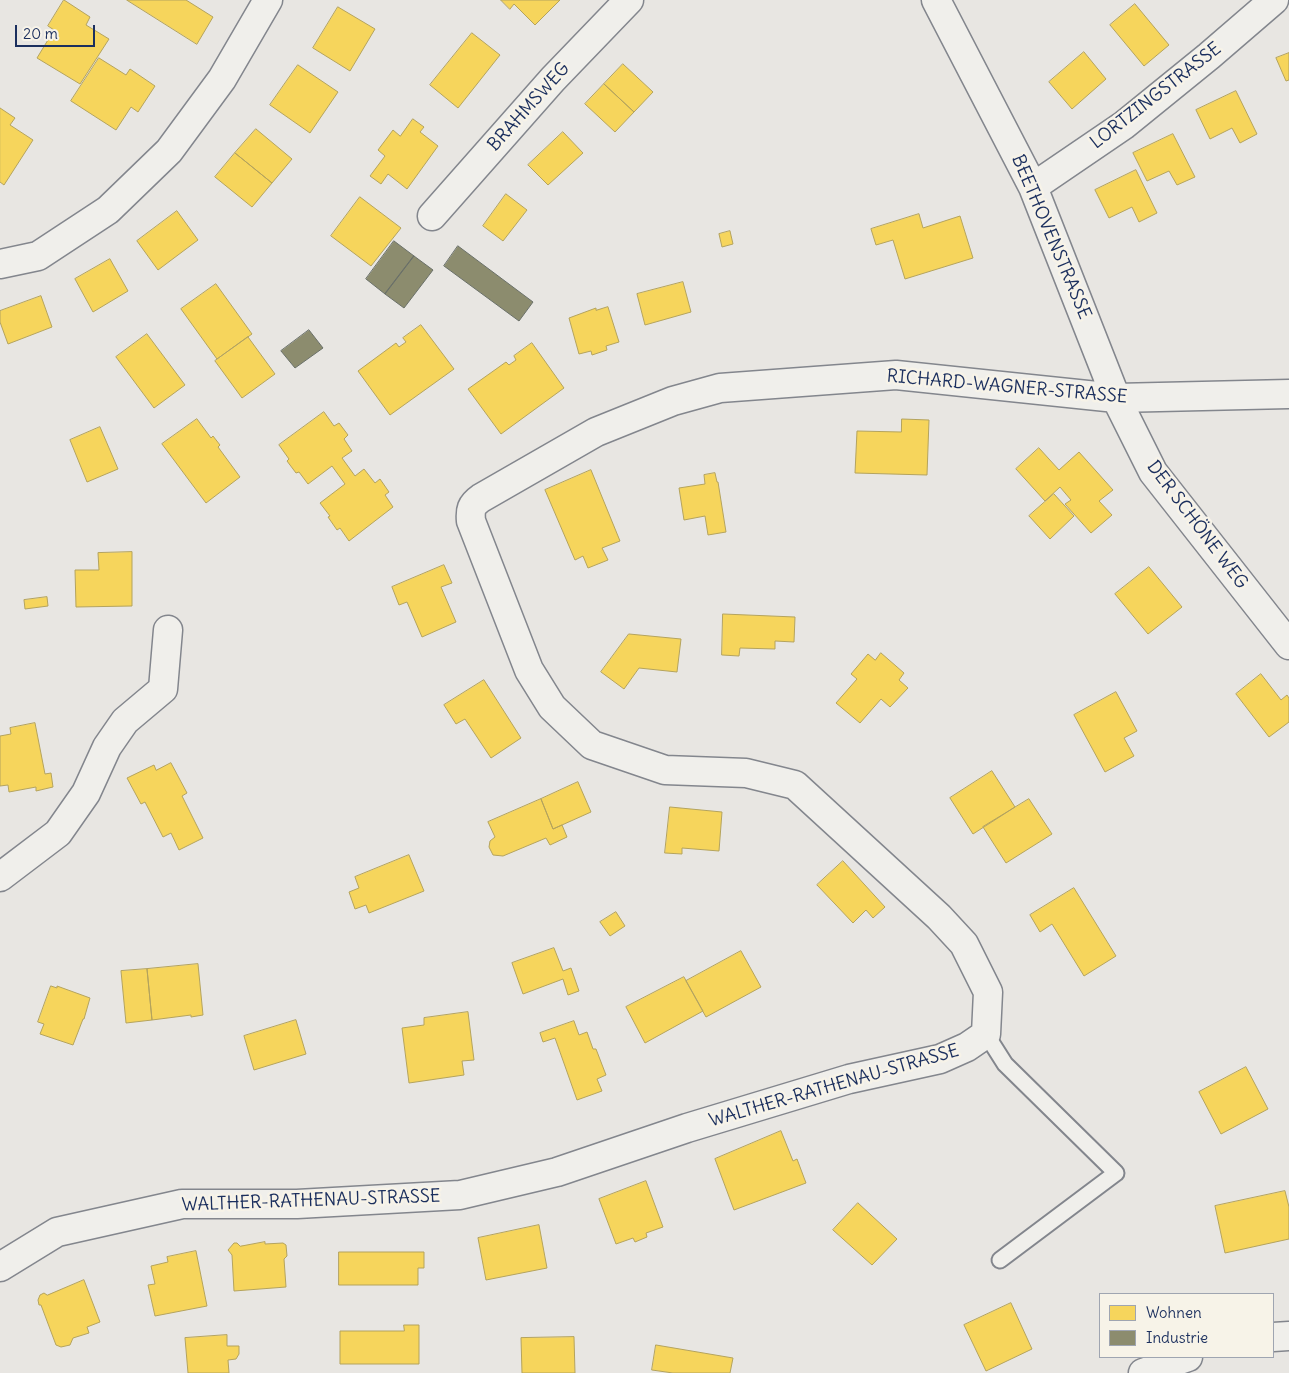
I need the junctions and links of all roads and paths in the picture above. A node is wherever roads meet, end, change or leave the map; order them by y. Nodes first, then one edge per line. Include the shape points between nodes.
1 (268, 0) edge
2 (629, 0) edge
3 (936, 0) edge
4 (1274, 0) edge
5 (1033, 187) junction
6 (432, 216) dead end
7 (0, 264) edge
8 (1289, 394) edge
9 (1116, 398) junction
10 (168, 630) dead end
11 (1289, 645) edge
12 (0, 877) edge
13 (986, 1034) junction
14 (1000, 1260) dead end
15 (0, 1267) edge
16 (1274, 1336) edge
17 (1289, 1336) edge
18 (1185, 1358) edge
19 (1143, 1373) edge

1 - 7 street via 222,79 169,151 108,210 38,256
2 - 6 street, BRAHMSWEG via 553,79
3 - 5 street, BEETHOVENSTRASSE
4 - 5 street, LORTZINGSTRASSE via 1124,125
5 - 9 street, BEETHOVENSTRASSE
8 - 9 street, RICHARD-WAGNER-STRASSE
9 - 11 street, DER SCHÖNE WEG via 1153,472
9 - 13 street, RICHARD-WAGNER-STRASSE via 896,375 720,388 596,432 481,498 470,510 471,521 529,670 552,707 592,745 664,770 746,773 795,785 940,917 964,944 988,992
10 - 12 street via 163,690 124,721 107,747 86,793 58,833
13 - 14 lane via 1005,1064 1116,1173
13 - 15 street, WALTHER-RATHENAU-STRASSE via 940,1059 849,1079 557,1172 460,1195 298,1204 182,1204 57,1232
16 - 17 street
18 - 19 street

